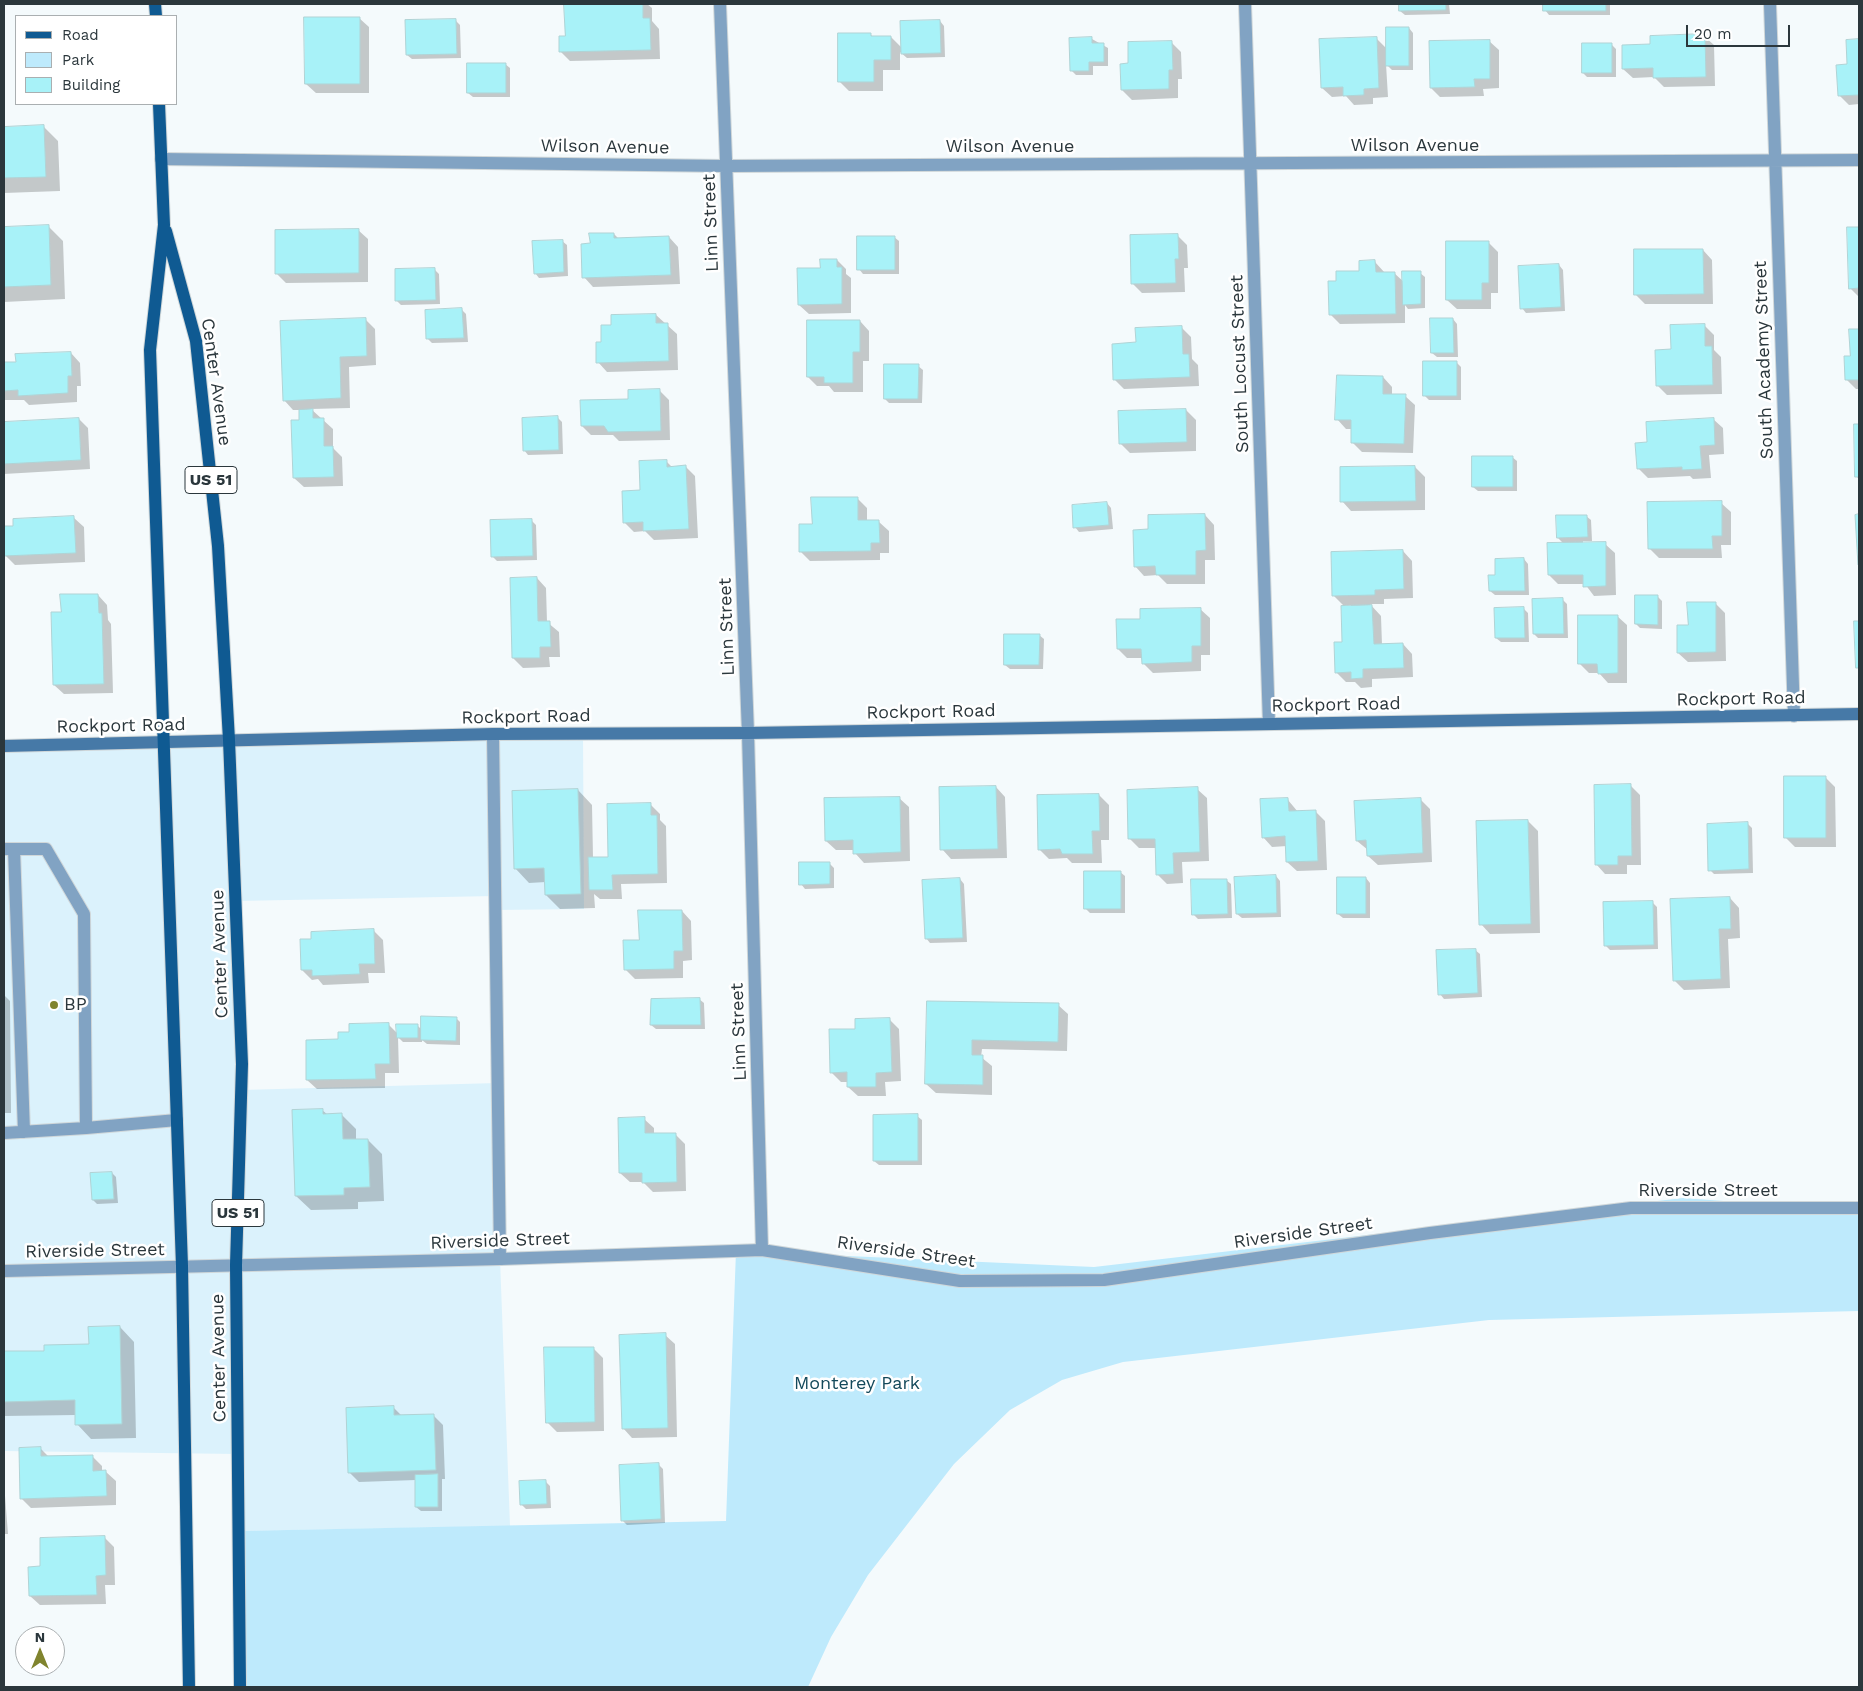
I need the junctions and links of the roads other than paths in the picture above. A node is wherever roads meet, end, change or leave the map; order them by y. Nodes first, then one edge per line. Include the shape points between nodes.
1 (720, 4) edge
2 (1245, 4) edge
3 (1770, 4) edge
4 (159, 105) edge
5 (161, 159) junction
6 (1775, 160) junction
7 (1859, 160) edge
8 (1252, 164) junction
9 (726, 166) junction
10 (164, 224) junction
11 (1859, 714) edge
12 (1794, 716) junction
13 (1269, 724) junction
14 (748, 733) junction
15 (493, 734) junction
16 (229, 740) junction
17 (164, 743) junction
18 (4, 746) edge
19 (9, 849) edge
20 (177, 1120) junction
21 (86, 1128) junction
22 (24, 1132) junction
23 (4, 1133) edge
24 (1859, 1208) edge
25 (762, 1250) junction
26 (500, 1259) junction
27 (236, 1265) junction
28 (182, 1266) junction
29 (4, 1271) edge
30 (189, 1687) edge
31 (240, 1687) edge

1 - 9 street, Linn Street
2 - 8 street, South Locust Street
3 - 6 street, South Academy Street
4 - 5 main road, Center Avenue / US 51
5 - 9 street, Wilson Avenue
5 - 10 main road, Center Avenue / US 51
6 - 7 street, Wilson Avenue
6 - 8 street, Wilson Avenue
6 - 12 street, South Academy Street
8 - 9 street, Wilson Avenue
8 - 13 street, South Locust Street
9 - 14 street, Linn Street
10 - 16 main road, Center Avenue / US 51 via 196,341 218,546
10 - 17 main road, Center Avenue / US 51 via 150,350
11 - 12 street, Rockport Road
12 - 13 street, Rockport Road
13 - 14 street, Rockport Road
14 - 15 street, Rockport Road
14 - 25 street, Linn Street
15 - 16 street, Rockport Road
15 - 26 street
16 - 17 street, Rockport Road
16 - 27 main road, Center Avenue / US 51 via 242,1064
17 - 18 street, Rockport Road
17 - 20 main road, Center Avenue / US 51
19 - 21 street via 46,849 84,914
19 - 22 street
20 - 21 street
20 - 28 main road, Center Avenue / US 51
21 - 22 street
22 - 23 street
24 - 25 street, Riverside Street via 1631,1208 1104,1280 960,1281
25 - 26 street, Riverside Street
26 - 27 street, Riverside Street
27 - 28 street, Riverside Street
27 - 31 main road, Center Avenue / US 51
28 - 29 street, Riverside Street
28 - 30 main road, Center Avenue / US 51

